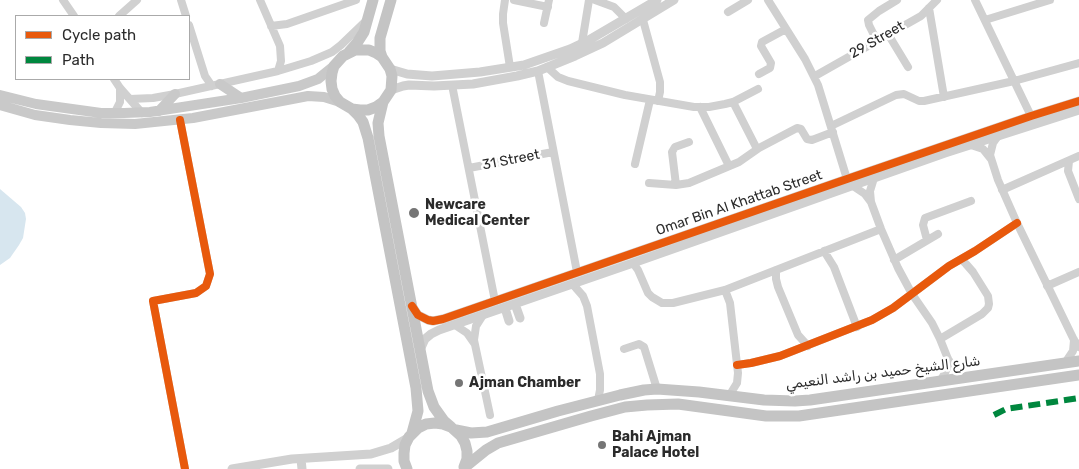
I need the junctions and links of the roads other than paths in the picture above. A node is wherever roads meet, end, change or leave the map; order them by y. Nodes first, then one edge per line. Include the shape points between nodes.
1 (64, 0) edge
2 (137, 0) edge
3 (181, 0) edge
4 (260, 0) edge
5 (356, 0) edge
6 (390, 0) edge
7 (505, 0) edge
8 (514, 0) edge
9 (588, 0) edge
10 (595, 0) edge
11 (646, 0) edge
12 (657, 0) edge
13 (674, 0) edge
14 (748, 0) edge
15 (768, 0) edge
16 (897, 0) edge
17 (937, 0) edge
18 (975, 0) edge
19 (1050, 0) edge
20 (369, 2) edge
21 (529, 2) edge
22 (549, 4) edge
23 (615, 4) edge
24 (929, 8) junction
25 (642, 9) junction
26 (728, 12) dead end
27 (73, 15) edge
28 (119, 15) edge
29 (186, 15) edge
30 (626, 19) junction
31 (368, 20) junction
32 (642, 20) junction
33 (985, 20) junction
34 (544, 23) dead end
35 (271, 26) junction
36 (190, 28) edge
37 (786, 29) junction
38 (888, 34) junction
39 (877, 41) junction
40 (582, 43) junction
41 (348, 52) junction
42 (382, 58) junction
43 (1079, 63) edge
44 (334, 66) junction
45 (510, 67) junction
46 (908, 67) dead end
47 (390, 69) junction
48 (542, 69) junction
49 (278, 71) junction
50 (759, 74) dead end
51 (814, 76) junction
52 (115, 80) edge
53 (1014, 81) junction
54 (216, 85) junction
55 (452, 85) junction
56 (120, 88) junction
57 (758, 89) dead end
58 (391, 90) junction
59 (0, 94) edge
60 (175, 94) junction
61 (944, 97) junction
62 (241, 98) junction
63 (130, 99) junction
64 (654, 101) junction
65 (340, 102) junction
66 (383, 102) junction
67 (733, 102) junction
68 (0, 105) edge
69 (1077, 106) edge
70 (700, 108) junction
71 (352, 109) junction
72 (159, 111) junction
73 (113, 113) junction
74 (142, 113) junction
75 (1031, 116) junction
76 (180, 120) junction
77 (832, 129) junction
78 (998, 136) junction
79 (689, 142) dead end
80 (971, 145) junction
81 (757, 149) junction
82 (944, 150) junction
83 (553, 152) junction
84 (1079, 156) edge
85 (991, 159) junction
86 (1069, 160) junction
87 (636, 164) dead end
88 (729, 166) junction
89 (469, 168) junction
90 (874, 178) junction
91 (850, 182) junction
92 (649, 183) dead end
93 (676, 186) junction
94 (1002, 190) junction
95 (1079, 199) edge
96 (971, 201) dead end
97 (871, 202) junction
98 (1016, 223) junction
99 (881, 230) junction
100 (938, 234) dead end
101 (927, 240) junction
102 (824, 251) junction
103 (614, 259) junction
104 (961, 259) junction
105 (894, 260) junction
106 (633, 263) junction
107 (617, 269) junction
108 (776, 270) junction
109 (576, 272) junction
110 (1079, 272) edge
111 (572, 284) junction
112 (1047, 286) junction
113 (533, 287) junction
114 (725, 290) junction
115 (912, 294) junction
116 (536, 297) junction
117 (495, 301) junction
118 (515, 304) junction
119 (412, 306) junction
120 (505, 308) junction
121 (483, 315) junction
122 (520, 318) dead end
123 (509, 321) dead end
124 (454, 325) junction
125 (857, 327) junction
126 (940, 339) junction
127 (475, 344) junction
128 (1077, 344) edge
129 (808, 346) junction
130 (624, 349) dead end
131 (420, 350) junction
132 (948, 358) junction
133 (1079, 361) edge
134 (1065, 364) junction
135 (737, 365) junction
136 (1079, 375) edge
137 (965, 378) junction
138 (940, 381) junction
139 (657, 389) junction
140 (729, 396) junction
141 (598, 400) junction
142 (490, 415) dead end
143 (454, 429) junction
144 (410, 435) junction
145 (301, 458) junction
146 (464, 468) edge
147 (185, 469) edge
148 (232, 469) edge
149 (302, 469) edge
150 (360, 469) edge
151 (388, 469) edge
152 (407, 469) edge

1 - 27 street
2 - 28 street
3 - 29 street
4 - 35 street
5 - 35 street via 287,24
6 - 42 main road via 380,38
7 - 45 street via 503,24
8 - 21 street
9 - 40 street
10 - 23 street
11 - 25 street
12 - 25 street
13 - 32 street
14 - 26 street
15 - 37 street
16 - 39 street via 868,20
17 - 24 street, 29 Street
18 - 33 street
19 - 33 street
20 - 31 main road
21 - 22 street
22 - 34 street
23 - 30 street
24 - 38 street, 29 Street
24 - 61 street
25 - 30 street
30 - 40 street
31 - 41 main road via 360,38
31 - 49 street via 332,52
32 - 48 street via 589,50
32 - 64 street via 660,82 660,92
33 - 53 street
35 - 49 street via 281,51
36 - 54 street via 205,76
37 - 50 street via 762,42 771,63 770,68
37 - 51 street
38 - 39 street, 29 Street
38 - 46 street
39 - 51 street, 29 Street
40 - 45 street via 541,60
41 - 42 main road via 370,50
41 - 44 main road
42 - 47 main road
43 - 53 street
44 - 62 main road via 306,84
44 - 65 main road via 332,88
45 - 47 street via 432,76
47 - 58 main road
48 - 55 street via 496,80
48 - 64 street via 563,79
48 - 83 street
49 - 54 street
51 - 77 street
52 - 56 street
53 - 61 street
53 - 75 street
54 - 60 street
54 - 62 main road
55 - 58 street via 410,85
55 - 89 street
56 - 63 street
56 - 73 street via 120,102
57 - 67 street
58 - 66 main road
59 - 73 main road via 45,106
60 - 63 street
60 - 72 main road
61 - 77 street via 924,101 904,94 896,95
62 - 72 main road
63 - 74 street
64 - 70 street
64 - 87 street
65 - 71 main road
65 - 76 main road via 308,96
66 - 71 main road via 368,110
66 - 119 main road via 378,136
67 - 70 street
67 - 81 street
68 - 76 main road via 35,115 101,123
69 - 75 street, Omar Bin Al Khattab Street
69 - 78 street, Omar Bin Al Khattab Street
70 - 88 street
71 - 144 main road via 363,122 368,138 416,388 418,411
72 - 74 main road
73 - 74 main road
75 - 82 street, Omar Bin Al Khattab Street
76 - 147 street via 210,274 206,286 196,293 153,301
77 - 81 street via 812,140 796,128
77 - 91 street
78 - 80 street, Omar Bin Al Khattab Street
78 - 85 street via 992,146
79 - 93 street via 675,147 672,152
80 - 82 street, Omar Bin Al Khattab Street
80 - 85 street via 983,150
81 - 88 street
82 - 90 street, Omar Bin Al Khattab Street
82 - 91 street, Omar Bin Al Khattab Street
83 - 89 street, 31 Street
83 - 109 street
84 - 86 street
85 - 94 street
86 - 94 street
86 - 95 street via 1068,171
88 - 93 street
89 - 117 street
90 - 91 street, Omar Bin Al Khattab Street
90 - 97 street
91 - 97 street
91 - 103 street, Omar Bin Al Khattab Street
91 - 106 street, Omar Bin Al Khattab Street
92 - 93 street
94 - 98 street
96 - 101 street via 925,218 923,225
97 - 99 street
98 - 104 street
98 - 112 street
99 - 102 street
99 - 105 street
100 - 101 street
101 - 105 street
102 - 108 street
102 - 125 street via 834,267
103 - 107 street
103 - 109 street, Omar Bin Al Khattab Street
104 - 115 street
104 - 126 street via 973,272 990,304 986,311
105 - 115 street
106 - 107 street, Omar Bin Al Khattab Street
106 - 114 street via 648,293 662,303
107 - 111 street, Omar Bin Al Khattab Street
108 - 114 street
108 - 129 street via 778,288 798,335
109 - 113 street, Omar Bin Al Khattab Street
110 - 112 street
111 - 116 street, Omar Bin Al Khattab Street
111 - 141 street via 587,306 600,374
112 - 128 street
113 - 116 street via 532,293
113 - 117 street, Omar Bin Al Khattab Street
114 - 135 street via 730,303
115 - 125 street
115 - 126 street
116 - 118 street, Omar Bin Al Khattab Street
117 - 119 street, Omar Bin Al Khattab Street via 433,321 422,318
118 - 120 street, Omar Bin Al Khattab Street
118 - 122 street
119 - 131 main road
120 - 121 street, Omar Bin Al Khattab Street
120 - 123 street
121 - 124 street, Omar Bin Al Khattab Street
121 - 127 street via 475,331
124 - 127 street
124 - 131 street, Omar Bin Al Khattab Street via 431,334
125 - 129 street
126 - 132 street
127 - 142 street
128 - 134 street
129 - 135 street via 773,358
130 - 139 street via 639,344 644,347
131 - 143 main road via 431,399 439,414
132 - 137 street
132 - 138 street
133 - 134 main road, شارع الشيخ حميد بن راشد النعيمي
134 - 137 main road, شارع الشيخ حميد بن راشد النعيمي
135 - 140 street via 737,383
136 - 146 main road, شارع الشيخ حميد بن راشد النعيمي via 799,416 766,416 678,404 625,408 498,443
137 - 138 main road, شارع الشيخ حميد بن راشد النعيمي
138 - 140 main road, شارع الشيخ حميد بن راشد النعيمي via 810,400
139 - 140 main road, شارع الشيخ حميد بن راشد النعيمي
139 - 141 main road, شارع الشيخ حميد بن راشد النعيمي
141 - 143 main road, شارع الشيخ حميد بن راشد النعيمي via 487,432
143 - 144 main road, شارع الشيخ حميد بن راشد النعيمي via 443,424 426,424
143 - 146 main road via 465,443 467,459
144 - 145 street via 391,448 371,454
144 - 152 main road via 404,453
145 - 148 street
145 - 149 street
150 - 151 street

